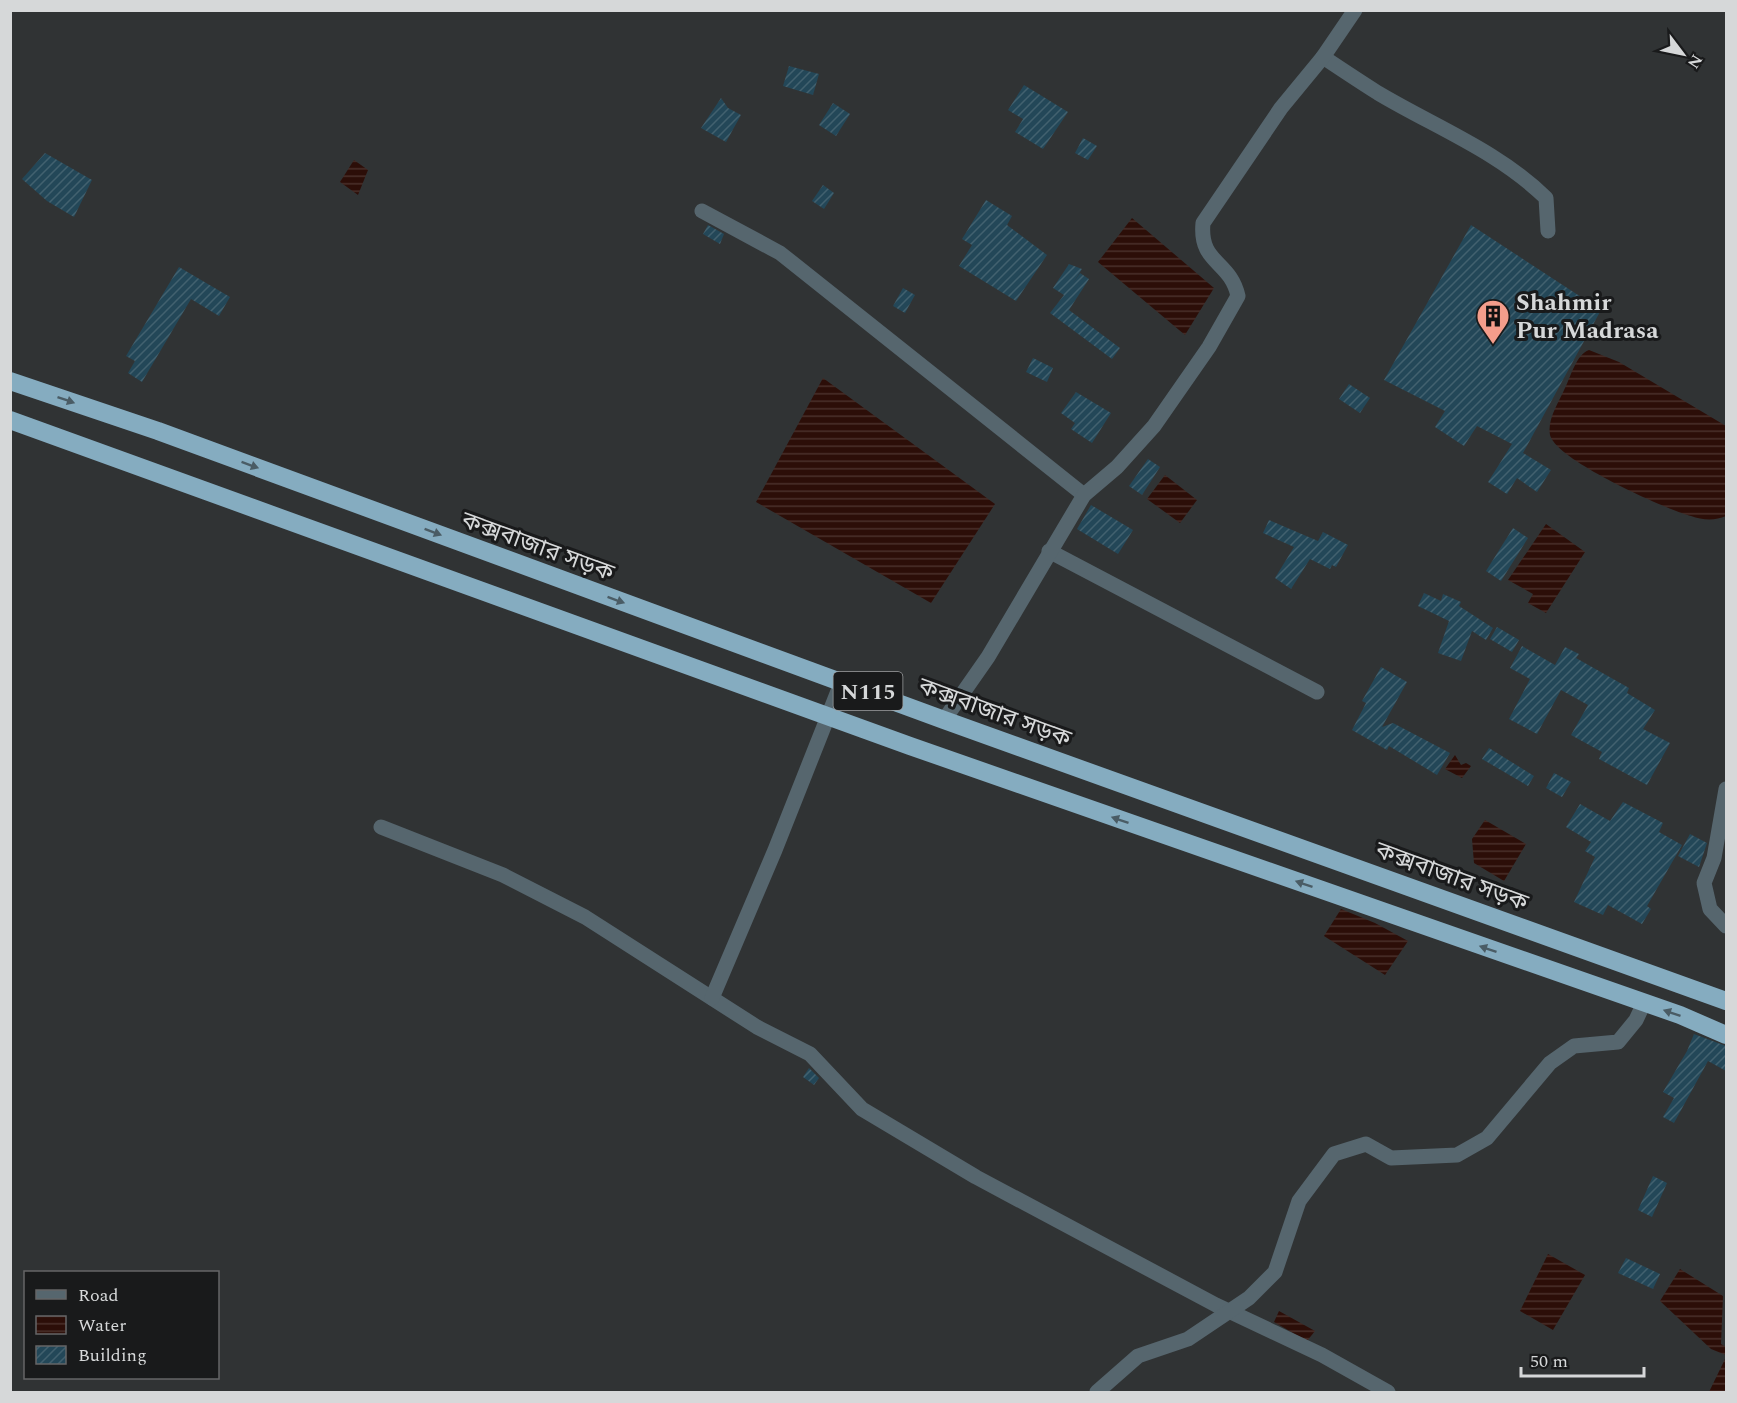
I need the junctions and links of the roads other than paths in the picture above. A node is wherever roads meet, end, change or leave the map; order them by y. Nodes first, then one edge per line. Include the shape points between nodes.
1 (1355, 10) edge
2 (1323, 57) junction
3 (702, 211) dead end
4 (1548, 231) dead end
5 (10, 381) edge
6 (10, 420) edge
7 (1084, 495) junction
8 (1049, 551) junction
9 (842, 681) junction
10 (1317, 692) dead end
11 (830, 716) junction
12 (944, 720) junction
13 (1726, 789) edge
14 (381, 826) dead end
15 (1726, 926) edge
16 (712, 998) junction
17 (1726, 1001) edge
18 (1644, 1003) junction
19 (1726, 1035) edge
20 (1228, 1310) junction
21 (1097, 1392) edge
22 (1388, 1392) edge

1 - 2 street
2 - 4 street via 1525,177 1546,198
2 - 7 street via 1281,108 1203,223 1202,240 1209,256 1227,270 1238,296 1209,347 1154,426 1117,467
3 - 7 street via 780,253
5 -> 9 highway, কক্সবাজার সড়ক / N115 via 158,431
6 - 11 highway, N115
7 - 8 street
8 - 10 street
8 - 12 street via 988,657
9 - 11 street
9 - 12 highway, কক্সবাজার সড়ক / N115
11 - 16 street
18 -> 11 highway, N115
12 - 17 highway, কক্সবাজার সড়ক / N115
13 - 15 street via 1714,858 1704,883 1710,909
14 - 16 street via 503,875 585,917
16 - 20 street via 756,1027 810,1054 862,1109 976,1177
19 -> 18 highway, N115
18 - 20 street via 1618,1042 1574,1046 1550,1063 1487,1138 1457,1155 1390,1158 1366,1144 1335,1154 1299,1201 1275,1272 1250,1298
20 - 21 street via 1188,1339 1138,1356
20 - 22 street via 1323,1355

